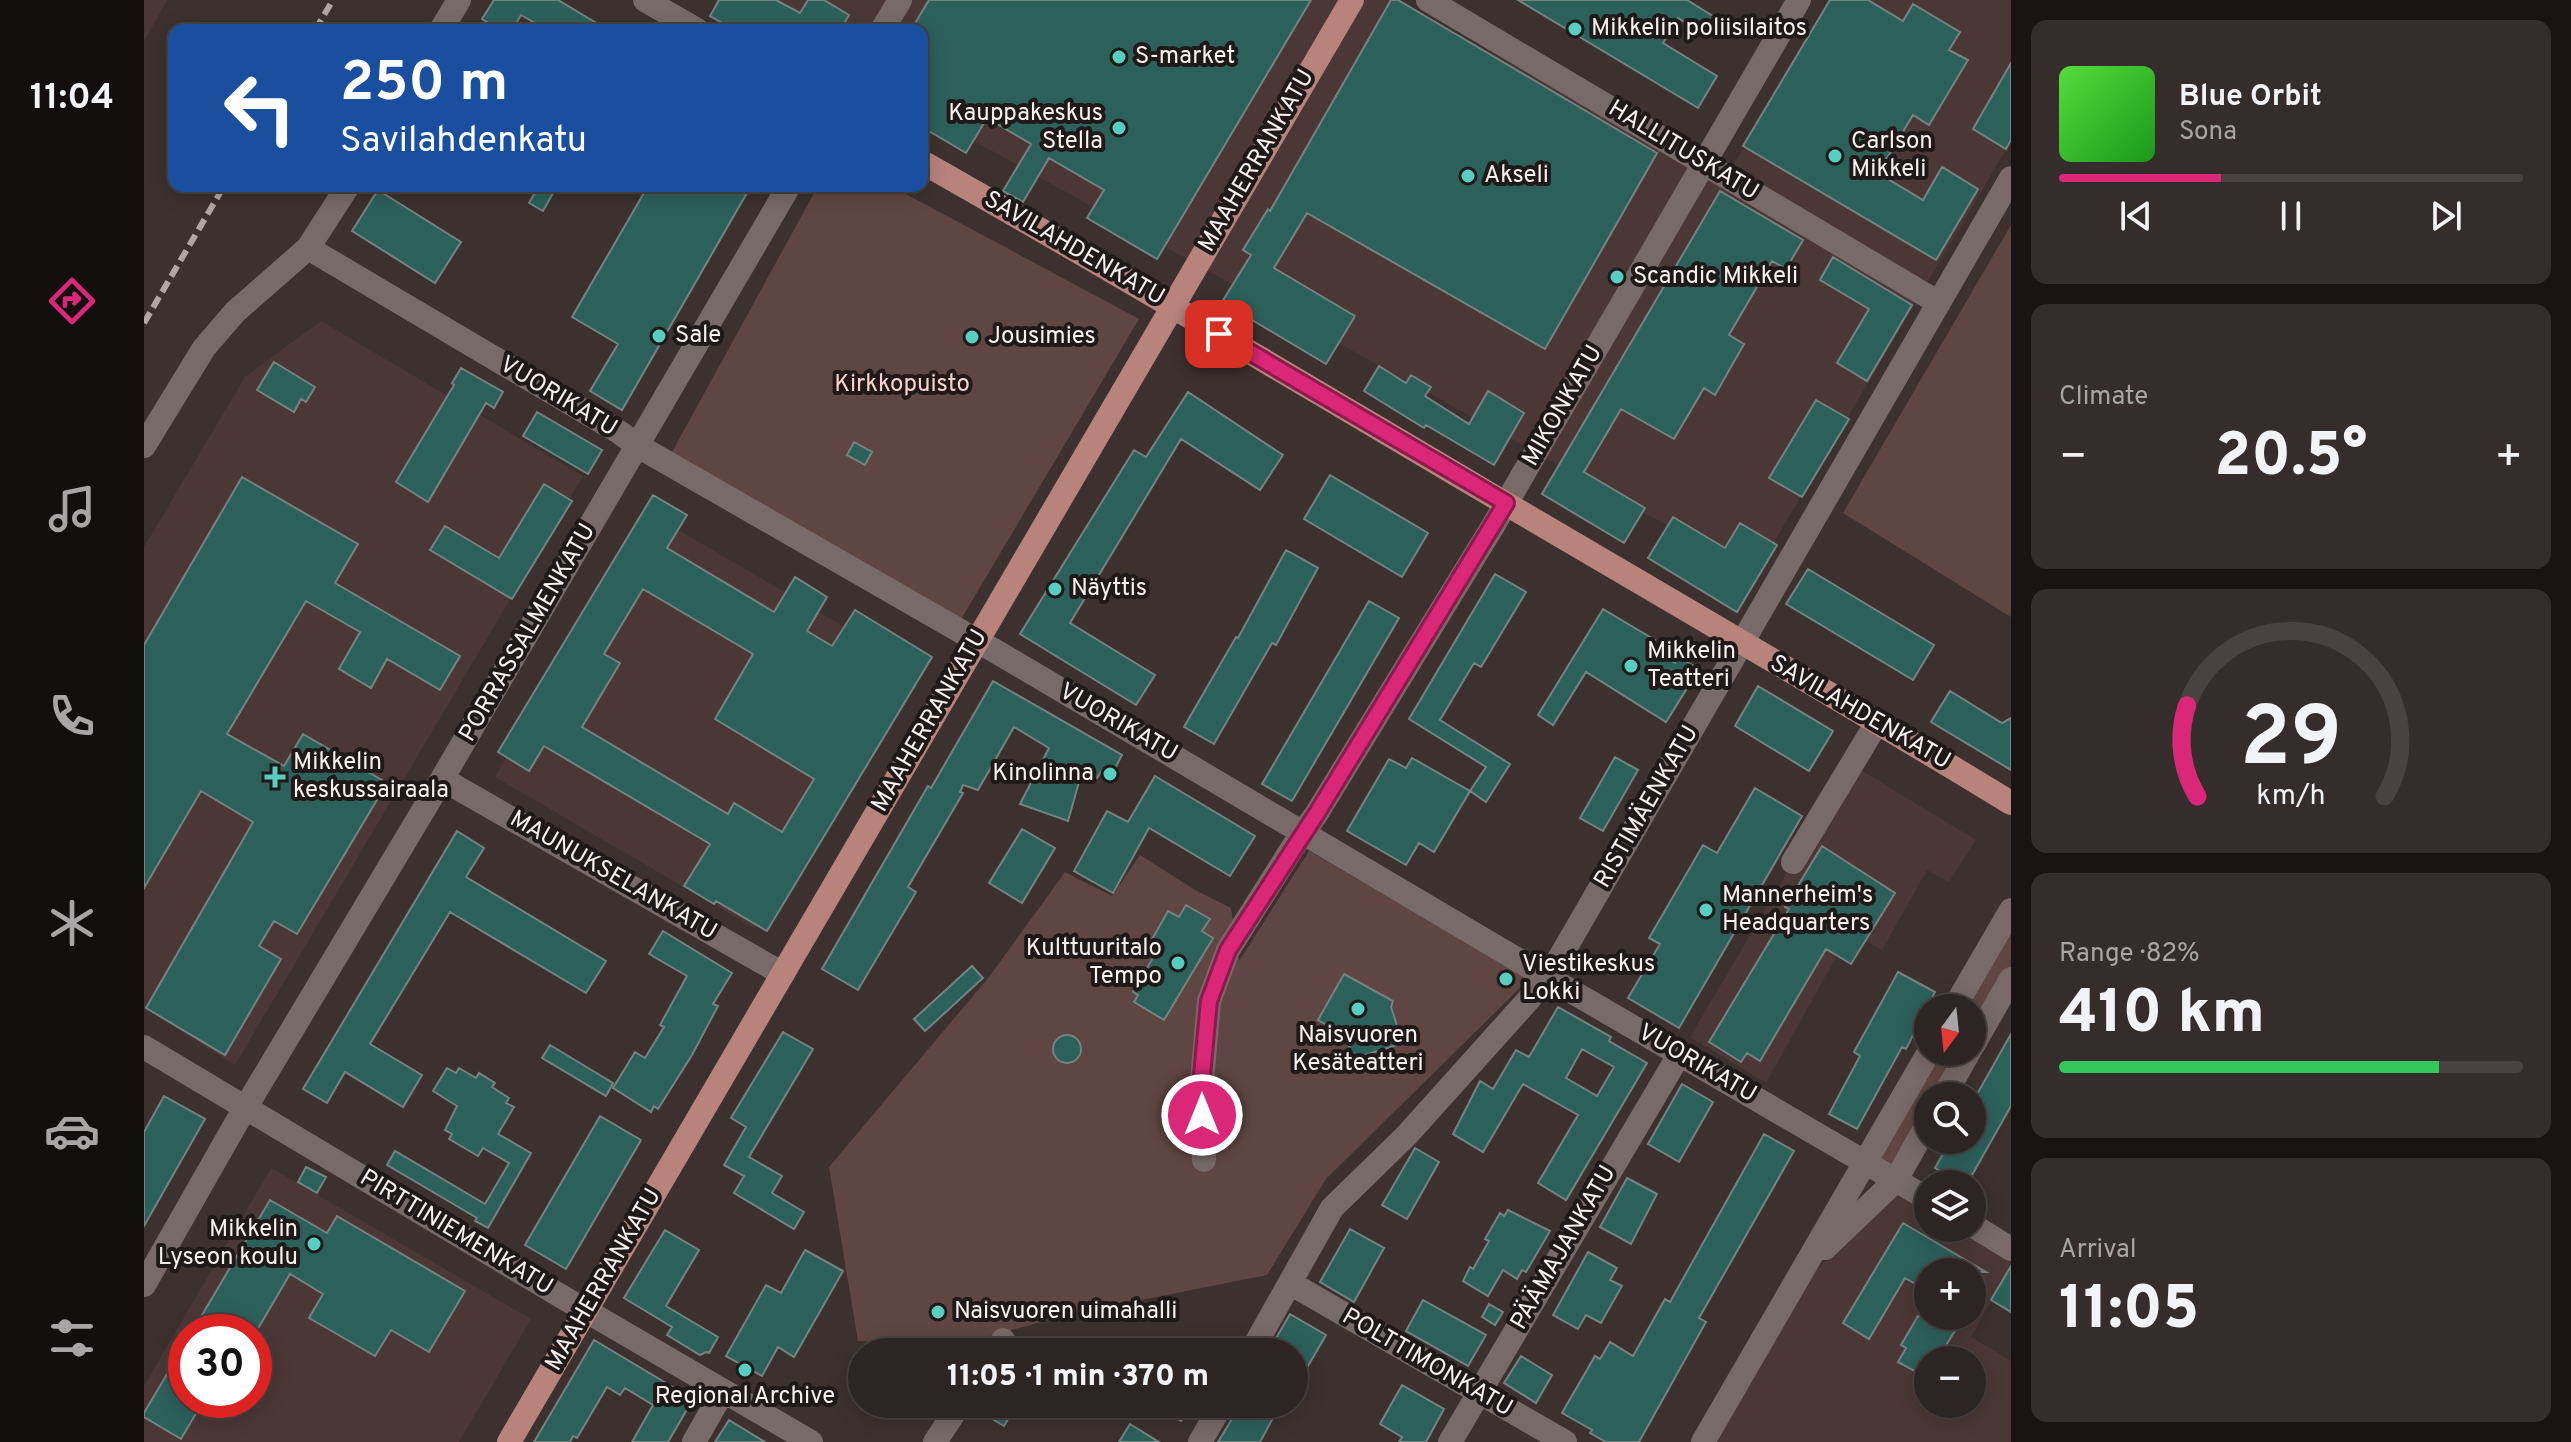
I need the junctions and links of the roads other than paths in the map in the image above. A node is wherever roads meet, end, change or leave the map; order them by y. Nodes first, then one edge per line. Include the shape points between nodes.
1 (459, 0) edge
2 (645, 0) edge
3 (900, 0) edge
4 (1352, 0) edge
5 (1428, 0) edge
6 (1799, 0) edge
7 (445, 24) edge
8 (687, 24) edge
9 (886, 24) edge
10 (1704, 164) junction
11 (928, 165) edge
12 (2011, 178) edge
13 (344, 192) edge
14 (786, 192) edge
15 (308, 248) junction
16 (1939, 303) junction
17 (1173, 306) junction
18 (144, 446) edge
19 (638, 446) junction
20 (1506, 503) junction
21 (977, 642) junction
22 (1741, 643) junction
23 (1878, 721) junction
24 (442, 779) junction
25 (2011, 803) edge
26 (1304, 833) junction
27 (1793, 862) dead end
28 (2011, 910) edge
29 (783, 974) junction
30 (1548, 978) junction
31 (2011, 979) edge
32 (1962, 994) edge
33 (1986, 1023) edge
34 (144, 1047) edge
35 (1679, 1055) junction
36 (1921, 1066) edge
37 (246, 1107) junction
38 (1914, 1148) edge
39 (1204, 1160) dead end
40 (1865, 1162) junction
41 (1896, 1180) junction
42 (1914, 1191) edge
43 (1986, 1234) edge
44 (2011, 1249) edge
45 (1803, 1270) junction
46 (1290, 1283) junction
47 (144, 1285) edge
48 (586, 1311) junction
49 (1259, 1338) edge
50 (723, 1391) junction
51 (1479, 1393) junction
52 (951, 1418) edge
53 (1214, 1418) edge
54 (509, 1442) edge
55 (694, 1442) edge
56 (811, 1442) edge
57 (935, 1442) edge
58 (1200, 1442) edge
59 (1450, 1442) edge
60 (1565, 1442) edge
61 (1703, 1442) edge

1 - 7 street
2 - 8 street
3 - 9 street
4 - 17 main road, MAAHERRANKATU
5 - 10 street, HALLITUSKATU
6 - 10 street, MIKONKATU
10 - 16 street, HALLITUSKATU
10 - 20 street, MIKONKATU
11 - 17 main road, SAVILAHDENKATU
12 - 16 street, RISTIMÄENKATU
13 - 15 street
14 - 19 street, PORRASSALMENKATU
15 - 18 street via 235,312 204,348
15 - 19 street, VUORIKATU
16 - 22 street, RISTIMÄENKATU
17 - 20 main road, SAVILAHDENKATU
17 - 21 main road, MAAHERRANKATU
19 - 21 street, VUORIKATU
19 - 24 street, PORRASSALMENKATU
20 - 22 main road, SAVILAHDENKATU
20 - 26 street, MIKONKATU
21 - 26 street, VUORIKATU
21 - 29 main road, MAAHERRANKATU
22 - 23 main road, SAVILAHDENKATU
22 - 30 street, RISTIMÄENKATU
23 - 25 main road, SAVILAHDENKATU
23 - 27 street
24 - 29 street, MAUNUKSELANKATU
24 - 37 street, PORRASSALMENKATU
26 - 30 street, VUORIKATU
26 - 39 street, MIKONKATU via 1228,950 1209,1001 1201,1093
28 - 32 street
29 - 48 main road, MAAHERRANKATU
30 - 35 street, VUORIKATU
30 - 46 street, RISTIMÄENKATU via 1406,1136 1332,1208
31 - 33 street
34 - 37 street, PIRTTINIEMENKATU
35 - 40 street, VUORIKATU
35 - 51 street, PÄÄMAJANKATU
36 - 40 street
37 - 47 street, PORRASSALMENKATU
37 - 48 street, PIRTTINIEMENKATU
38 - 41 street
40 - 41 street, VUORIKATU
40 - 45 street
41 - 42 street, VUORIKATU
41 - 45 street
43 - 44 street
45 - 61 street
46 - 49 street, RISTIMÄENKATU
46 - 51 street, POLTTIMONKATU
48 - 50 street, PIRTTINIEMENKATU
48 - 54 main road, MAAHERRANKATU
50 - 55 street
50 - 56 street, PIRTTINIEMENKATU
51 - 59 street, PÄÄMAJANKATU
51 - 60 street, POLTTIMONKATU
52 - 57 street
53 - 58 street

